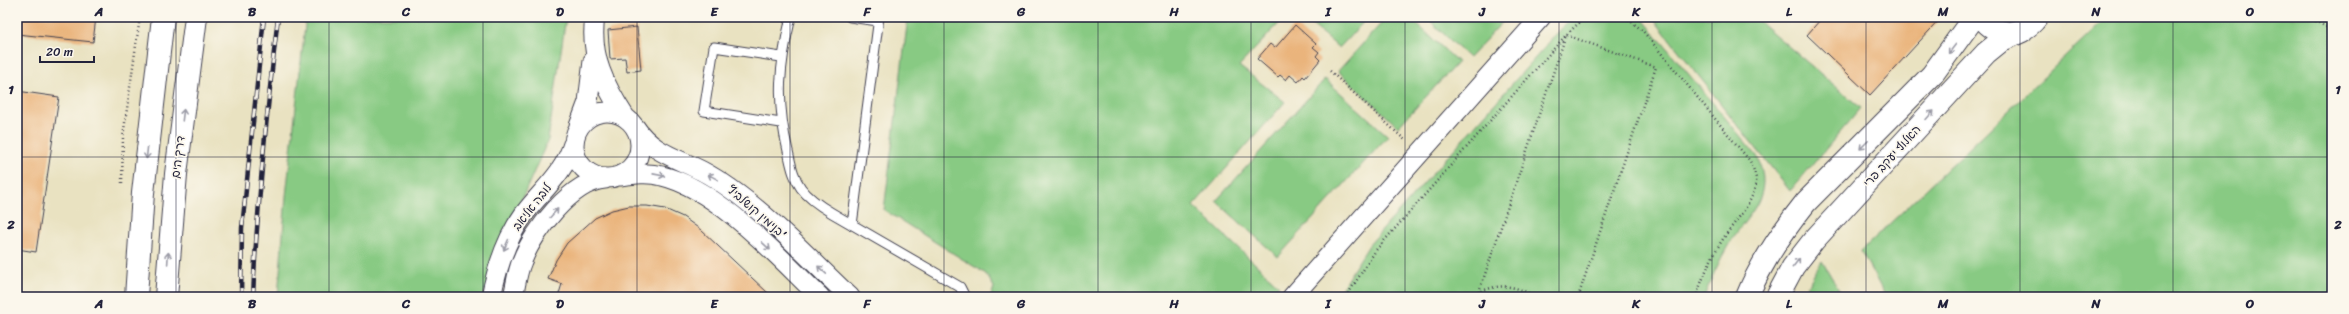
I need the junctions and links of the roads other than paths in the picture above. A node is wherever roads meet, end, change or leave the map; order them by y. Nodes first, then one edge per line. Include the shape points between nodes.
1 (163, 17) edge
2 (196, 17) edge
3 (594, 17) edge
4 (791, 17) edge
5 (850, 17) edge
6 (1541, 17) edge
7 (1974, 17) edge
8 (1982, 17) edge
9 (879, 19) edge
10 (2030, 24) edge
11 (594, 48) junction
12 (781, 57) junction
13 (630, 122) junction
14 (781, 122) junction
15 (576, 136) junction
16 (612, 177) junction
17 (852, 225) junction
18 (136, 297) edge
19 (166, 297) edge
20 (491, 297) edge
21 (513, 297) edge
22 (820, 297) edge
23 (850, 297) edge
24 (965, 297) edge
25 (1292, 297) edge
26 (1747, 297) edge
27 (1777, 297) edge

1 -> 18 street via 142,194
19 -> 2 street, דרך הים via 176,174
3 - 11 street, בנימין קושלביץ'
4 - 12 lane
5 - 9 lane
6 - 25 street
7 -> 26 street via 1932,75 1806,202 1764,260
8 - 10 street via 2000,32 2011,33
9 - 17 lane
27 -> 10 street, האלוף יעקב פרי via 1793,267 1814,240 1986,53 2002,40
11 - 13 street, בנימין קושלביץ' via 604,81
11 - 15 street, בנימין קושלביץ' via 590,94
12 - 14 lane
12 - 14 lane via 714,47 704,111
13 - 15 street via 613,112 599,113 587,118
13 - 16 street via 640,140 638,155 632,167
23 -> 13 street, בנימין קושלביץ' via 741,195 707,173 651,146 642,139
14 - 17 lane via 794,175 801,188 813,201
15 - 16 street via 576,158 584,170 596,177
15 -> 20 street, לובה אליאב via 562,170 531,205 512,233 496,271
21 -> 16 street, לובה אליאב via 522,261 541,228 580,188 594,180
16 -> 22 street, בנימין קושלביץ' via 648,174 664,176 712,199 730,212
17 - 24 lane via 960,287

